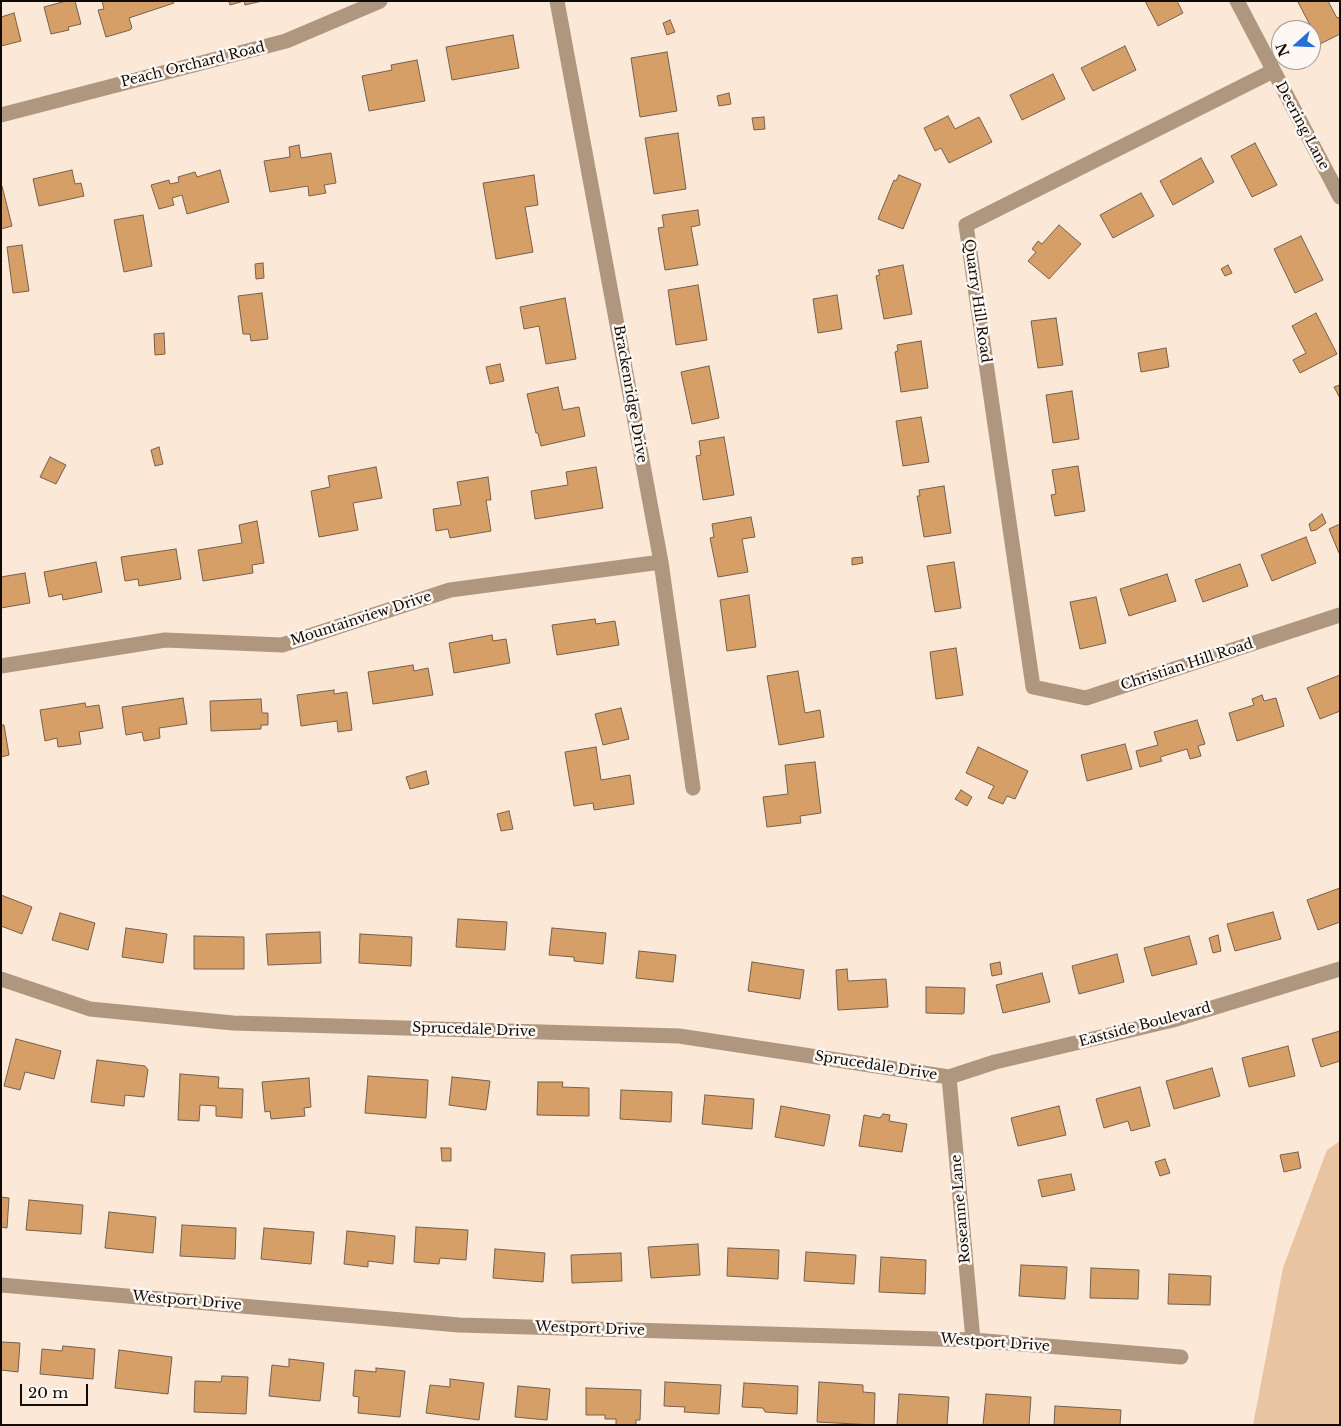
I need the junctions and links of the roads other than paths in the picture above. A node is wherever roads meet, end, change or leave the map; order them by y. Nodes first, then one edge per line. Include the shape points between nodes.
1 (380, 1) edge
2 (557, 1) edge
3 (1237, 1) edge
4 (1273, 71) junction
5 (1, 115) edge
6 (1340, 197) edge
7 (661, 562) junction
8 (1340, 615) edge
9 (1, 666) edge
10 (1033, 687) joint
11 (693, 788) dead end
12 (1340, 969) edge
13 (1, 979) edge
14 (949, 1077) junction
15 (1, 1285) edge
16 (973, 1340) junction
17 (1180, 1357) dead end

1 - 5 street, Peach Orchard Road via 286,41
2 - 7 street, Brackenridge Drive
3 - 4 street, Deering Lane
4 - 6 street, Deering Lane
4 - 10 street, Quarry Hill Road via 966,226
7 - 9 street, Mountainview Drive via 450,590 282,645 165,640
7 - 11 street, Brackenridge Drive
8 - 10 street, Christian Hill Road via 1086,698
12 - 14 street, Eastside Boulevard via 1173,1020 995,1062
13 - 14 street, Sprucedale Drive via 90,1008 233,1023 679,1036
14 - 16 street, Roseanne Lane
15 - 16 street, Westport Drive via 459,1325
16 - 17 street, Westport Drive

